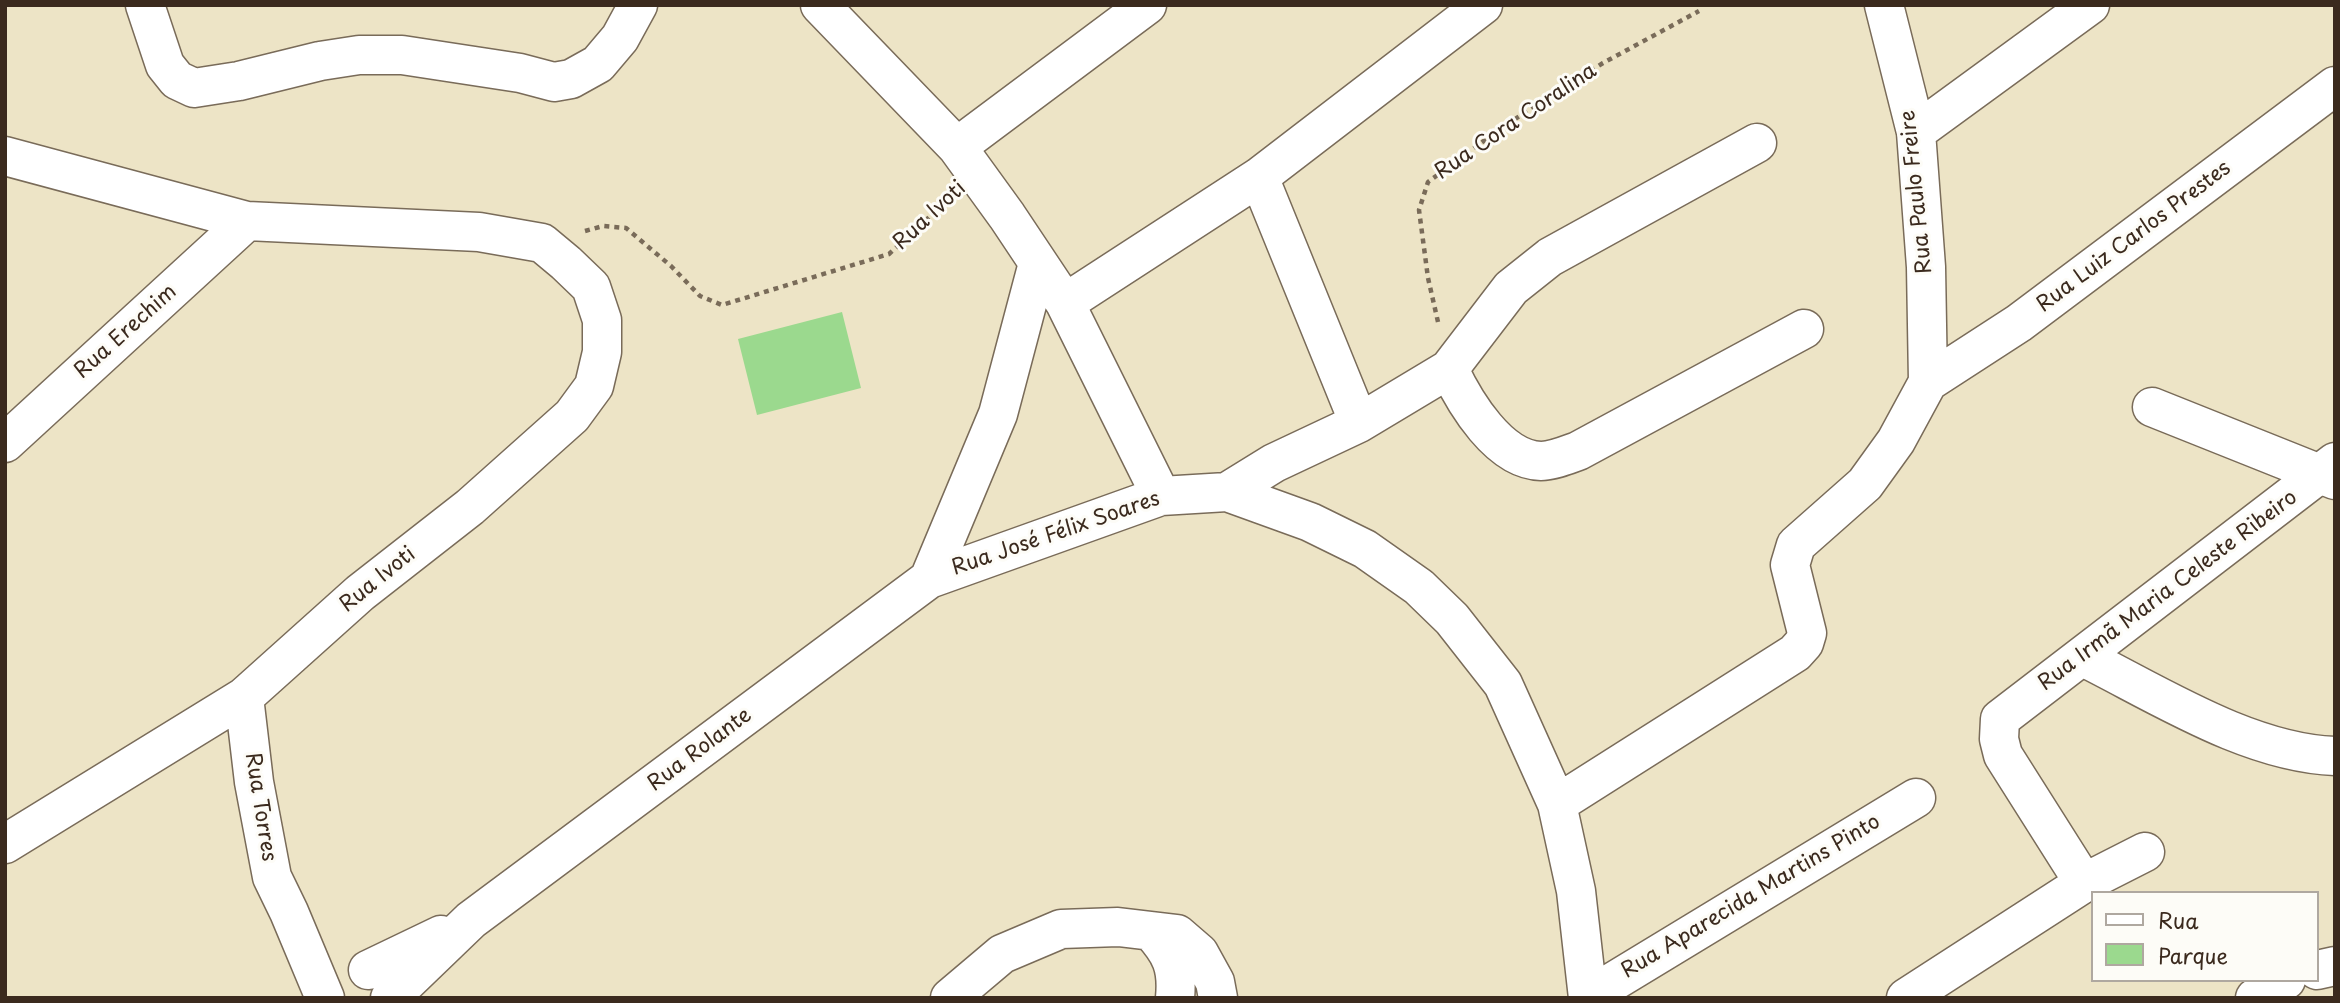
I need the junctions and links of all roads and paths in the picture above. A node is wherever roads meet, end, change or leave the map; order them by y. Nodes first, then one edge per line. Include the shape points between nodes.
1 (145, 5) edge
2 (638, 5) edge
3 (820, 5) edge
4 (1147, 5) edge
5 (1483, 5) edge
6 (1884, 5) edge
7 (2090, 5) edge
8 (1699, 11) dead end
9 (2335, 86) edge
10 (1916, 132) junction
11 (1757, 143) dead end
12 (5, 156) edge
13 (967, 160) junction
14 (1259, 177) junction
15 (247, 221) junction
16 (542, 243) junction
17 (1038, 263) junction
18 (1065, 303) junction
19 (1804, 329) dead end
20 (1449, 369) junction
21 (1928, 382) junction
22 (2152, 407) dead end
23 (1360, 423) junction
24 (5, 443) edge
25 (2330, 472) edge
26 (1227, 492) junction
27 (1161, 496) junction
28 (929, 579) junction
29 (2083, 657) junction
30 (244, 697) junction
31 (2335, 756) edge
32 (1916, 798) dead end
33 (1557, 804) junction
34 (5, 844) edge
35 (2145, 852) dead end
36 (2084, 883) junction
37 (289, 912) junction
38 (1151, 931) junction
39 (2283, 982) edge
40 (376, 983) edge
41 (1588, 997) edge
42 (326, 998) edge
43 (950, 998) edge
44 (1175, 998) edge
45 (1218, 998) edge
46 (1906, 998) edge
47 (2255, 998) edge

1 - 2 street via 165,65 177,80 194,88 359,55 402,55 554,82 571,79 598,64 620,38
3 - 13 street
4 - 13 street
5 - 14 street
6 - 10 street, Rua Paulo Freire
7 - 10 street
8 - 20 path, Rua Cora Coralina via 1559,91 1428,182 1419,210 1421,238
9 - 21 street, Rua Luiz Carlos Prestes via 2019,323
10 - 21 street, Rua Paulo Freire via 1926,267
11 - 20 street via 1527,273
12 - 15 street, Rua Ivoti
13 - 16 path, Rua Ivoti via 889,254 722,305 700,296 626,228 603,226
13 - 17 street
14 - 18 street
14 - 23 street
15 - 16 street, Rua Ivoti via 479,232
15 - 24 street, Rua Erechim
16 - 30 street, Rua Ivoti via 591,288 602,320 602,352 594,386 572,416 470,507 360,593
17 - 18 street
17 - 28 street via 998,414
18 - 27 street
19 - 20 street via 1578,451 1543,461 1507,449 1475,414
20 - 23 street
21 - 33 street via 1896,441 1865,484 1796,545 1790,565 1807,633 1804,643
22 - 25 street
23 - 26 street via 1274,463
25 - 29 street, Rua Irmã Maria Celeste Ribeiro
26 - 27 street, Rua José Félix Soares
26 - 33 street via 1321,527 1419,587 1452,619 1503,684
27 - 28 street, Rua José Félix Soares
28 - 40 street, Rua Rolante via 471,920
29 - 31 street via 2221,726 2268,744
29 - 36 street, Rua Irmã Maria Celeste Ribeiro via 2000,719 1999,739 2003,755
30 - 34 street, Rua Ivoti
30 - 37 street, Rua Torres via 272,877
32 - 41 street, Rua Aparecida Martins Pinto
33 - 41 street via 1576,891
35 - 36 street
36 - 46 street
37 - 40 street, Rua Torres via 309,935
37 - 42 street, Rua Torres
38 - 43 street via 1061,929 1002,954
38 - 44 street via 1174,966
38 - 45 street via 1177,934 1199,953
39 - 47 street
40 - 42 street, Rua Rolante via 339,975

